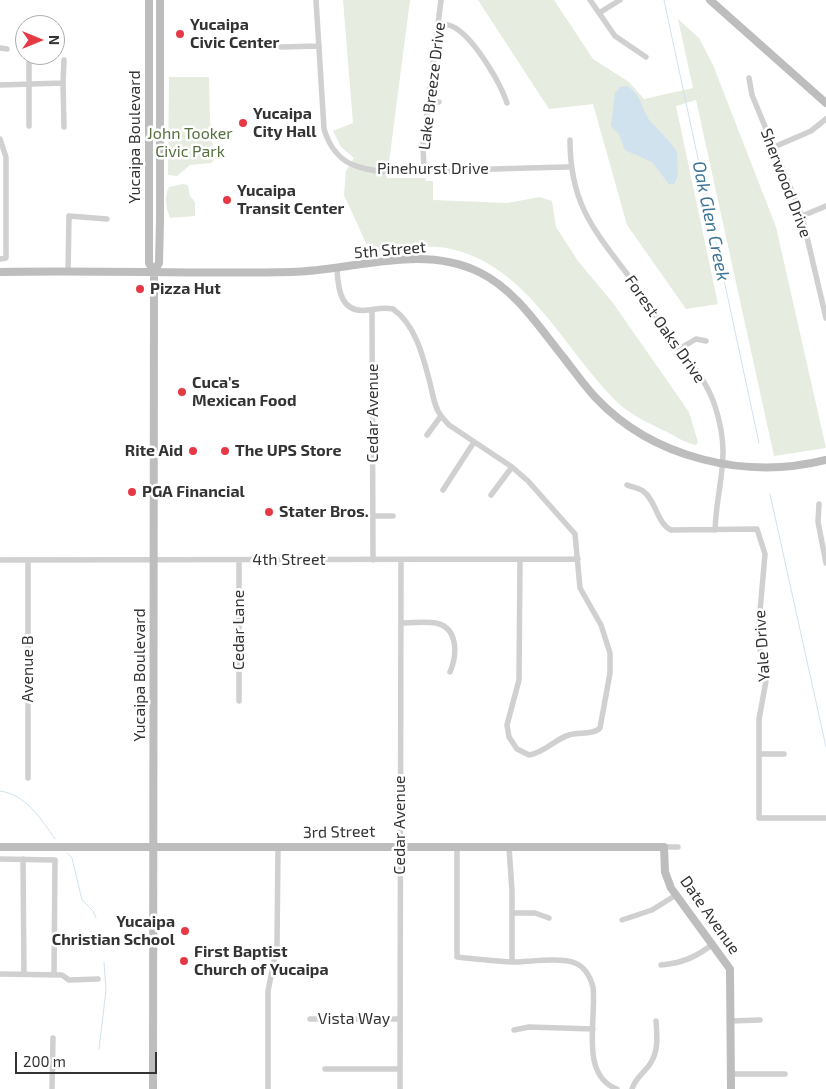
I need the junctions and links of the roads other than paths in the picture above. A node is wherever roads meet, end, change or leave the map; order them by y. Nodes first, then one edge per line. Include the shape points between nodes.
1 (149, 0) edge
2 (160, 0) edge
3 (316, 0) edge
4 (442, 0) edge
5 (590, 0) edge
6 (620, 0) edge
7 (710, 0) edge
8 (599, 13) junction
9 (439, 23) junction
10 (319, 46) junction
11 (281, 47) dead end
12 (646, 58) dead end
13 (29, 65) edge
14 (64, 65) edge
15 (749, 78) dead end
16 (28, 83) junction
17 (63, 84) junction
18 (0, 85) edge
19 (429, 101) junction
20 (440, 102) dead end
21 (826, 102) edge
22 (506, 103) dead end
23 (826, 119) edge
24 (29, 126) dead end
25 (64, 126) dead end
26 (0, 139) edge
27 (570, 140) dead end
28 (774, 147) junction
29 (570, 167) junction
30 (424, 171) junction
31 (826, 206) edge
32 (802, 216) junction
33 (107, 218) dead end
34 (3, 258) edge
35 (337, 269) junction
36 (0, 272) edge
37 (68, 272) junction
38 (154, 272) junction
39 (372, 310) junction
40 (826, 318) edge
41 (706, 340) dead end
42 (679, 349) junction
43 (441, 416) junction
44 (427, 435) dead end
45 (474, 442) junction
46 (826, 460) edge
47 (724, 464) junction
48 (512, 467) junction
49 (627, 485) dead end
50 (443, 490) dead end
51 (491, 495) dead end
52 (819, 504) dead end
53 (372, 516) junction
54 (393, 516) dead end
55 (714, 530) junction
56 (578, 559) junction
57 (0, 560) edge
58 (239, 560) junction
59 (373, 560) junction
60 (401, 560) junction
61 (28, 561) junction
62 (153, 561) junction
63 (520, 561) junction
64 (826, 564) edge
65 (401, 623) junction
66 (450, 672) dead end
67 (239, 701) dead end
68 (758, 754) junction
69 (784, 754) dead end
70 (28, 778) dead end
71 (826, 818) edge
72 (400, 846) junction
73 (0, 847) edge
74 (29, 847) junction
75 (153, 847) junction
76 (278, 847) junction
77 (456, 847) junction
78 (509, 847) junction
79 (678, 847) dead end
80 (664, 848) junction
81 (0, 859) edge
82 (26, 859) junction
83 (676, 895) junction
84 (512, 913) junction
85 (549, 918) dead end
86 (622, 920) dead end
87 (713, 944) junction
88 (512, 962) junction
89 (661, 964) dead end
90 (0, 974) edge
91 (24, 974) junction
92 (54, 974) junction
93 (98, 979) dead end
94 (310, 1019) dead end
95 (399, 1019) junction
96 (760, 1020) dead end
97 (656, 1021) dead end
98 (731, 1021) junction
99 (514, 1030) dead end
100 (593, 1030) junction
101 (52, 1038) dead end
102 (324, 1069) dead end
103 (400, 1069) junction
104 (730, 1074) junction
105 (785, 1074) dead end
106 (154, 1079) junction
107 (52, 1089) edge
108 (153, 1089) edge
109 (157, 1089) edge
110 (268, 1089) edge
111 (400, 1089) edge
112 (617, 1089) edge
113 (632, 1089) edge
114 (731, 1089) edge

1 - 38 main road, Yucaipa Boulevard via 150,263
2 - 38 main road, Yucaipa Boulevard via 160,220 159,263
3 - 10 street, Pinehurst Drive
4 - 9 street, Lake Breeze Drive
5 - 8 street
6 - 8 street
7 - 21 main road
8 - 12 street via 615,36
9 - 19 street, Lake Breeze Drive
9 - 22 street via 456,28 469,39 502,89
10 - 11 street
10 - 30 street, Pinehurst Drive via 324,129 336,153 358,167
13 - 16 street
14 - 17 street
15 - 28 street, Sherwood Drive via 752,95
16 - 17 street
16 - 18 street
16 - 24 street
17 - 25 street
19 - 20 street
19 - 30 street, Lake Breeze Drive via 423,145
23 - 28 street via 811,131
26 - 34 street via 6,157
27 - 29 street, Forest Oaks Drive
28 - 32 street, Sherwood Drive
29 - 30 street, Pinehurst Drive
29 - 42 street, Forest Oaks Drive via 576,193 596,234
31 - 32 street
32 - 40 street, Sherwood Drive
33 - 37 street via 69,216
35 - 38 main road, 5th Street
35 - 39 street via 338,290 343,301 355,310
35 - 47 main road, 5th Street via 422,259 450,261 477,271 503,287 519,302 596,398 618,417 659,443
36 - 37 main road, 5th Street
37 - 38 main road, 5th Street
38 - 62 main road, Yucaipa Boulevard
39 - 43 street via 393,309 401,316 420,346
39 - 53 street, Cedar Avenue
41 - 42 street via 696,339
42 - 47 street, Forest Oaks Drive via 696,367 715,406 724,444
43 - 44 street
43 - 45 street
45 - 48 street
45 - 50 street
46 - 47 main road, 5th Street via 780,467
47 - 55 street, Forest Oaks Drive
48 - 51 street
48 - 56 street via 575,534
49 - 55 street, Yale Drive via 643,491 666,528
52 - 64 street via 818,522
53 - 54 street
53 - 59 street, Cedar Avenue
55 - 68 street, Yale Drive via 756,529 765,554 759,644 766,681 758,719
56 - 63 street, 4th Street
56 - 63 street via 580,588 605,632 610,653 602,724 598,730 566,736 534,755 517,749 509,738 507,725 519,680
57 - 61 street, 4th Street
58 - 59 street, 4th Street
58 - 62 street, 4th Street
58 - 67 street, Cedar Lane
59 - 60 street, 4th Street
60 - 63 street, 4th Street
60 - 65 street, Cedar Avenue
61 - 62 street, 4th Street
61 - 70 street, Avenue B
62 - 75 main road, Yucaipa Boulevard
65 - 66 street via 437,623 449,630 454,638 455,651
65 - 72 street, Cedar Avenue
68 - 69 street
68 - 71 street, Yale Drive via 758,818
72 - 76 main road, 3rd Street
72 - 77 main road, 3rd Street
72 - 95 street, Cedar Avenue
73 - 74 main road, 3rd Street
74 - 75 main road, 3rd Street
74 - 82 street
75 - 76 main road, 3rd Street
75 - 106 main road, Yucaipa Boulevard
76 - 110 street via 277,946 268,991
77 - 78 main road, 3rd Street
77 - 88 street via 457,956
78 - 80 main road, 3rd Street
78 - 84 street
79 - 80 street, 3rd Street
80 - 83 main road, Date Avenue via 665,872
81 - 82 street
82 - 91 street
82 - 92 street via 55,860
83 - 86 street via 652,910
83 - 87 main road, Date Avenue
84 - 85 street via 535,913
84 - 88 street
87 - 89 street via 689,960
87 - 98 main road, Date Avenue via 730,968
88 - 100 street via 563,961 574,962 583,968 593,987
90 - 91 street
91 - 92 street
92 - 93 street via 69,980
94 - 95 street, Vista Way
95 - 103 street, Cedar Avenue
96 - 98 street
97 - 113 street via 655,1054
98 - 104 main road, Date Avenue
99 - 100 street via 530,1027
100 - 112 street via 593,1060 597,1072
101 - 107 street
102 - 103 street
103 - 111 street, Cedar Avenue
104 - 105 street
104 - 114 main road, Date Avenue
106 - 108 main road, Yucaipa Boulevard
106 - 109 main road, Yucaipa Boulevard

